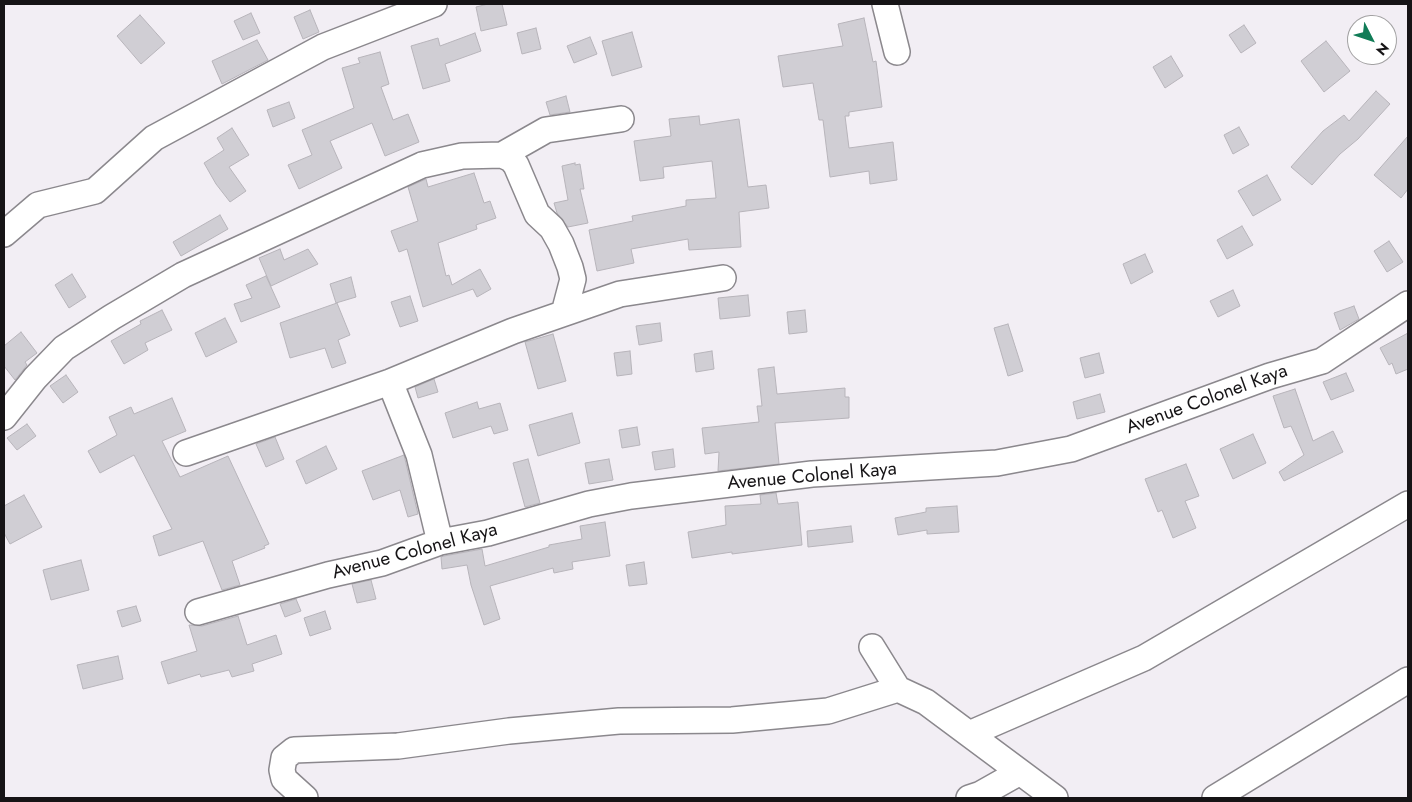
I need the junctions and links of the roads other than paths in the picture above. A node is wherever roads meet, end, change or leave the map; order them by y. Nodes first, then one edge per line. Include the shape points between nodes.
1 (434, 4) edge
2 (885, 4) edge
3 (897, 52) dead end
4 (621, 119) dead end
5 (502, 155) junction
6 (4, 234) edge
7 (723, 278) dead end
8 (1408, 304) edge
9 (564, 313) junction
10 (390, 382) junction
11 (4, 416) edge
12 (186, 453) dead end
13 (1408, 504) edge
14 (440, 542) junction
15 (198, 612) dead end
16 (872, 647) dead end
17 (1408, 680) edge
18 (898, 689) junction
19 (969, 734) junction
20 (1020, 772) junction
21 (305, 798) edge
22 (969, 798) edge
23 (1055, 798) edge
24 (1215, 798) edge

1 - 6 street via 323,47 154,138 95,190 38,205
2 - 3 street
4 - 5 street via 546,130
5 - 9 street via 516,165 537,214 552,228 561,244 572,279
5 - 11 street via 462,156 422,164 183,276 64,348
7 - 9 street via 620,294
8 - 14 street, Avenue Colonel Kaya via 1322,361 1270,376 1071,449 998,463 812,474 630,496 589,504 488,533
9 - 10 street
10 - 12 street
10 - 14 street via 419,455
13 - 19 street via 1144,658
14 - 15 street, Avenue Colonel Kaya via 382,563
16 - 18 street
17 - 24 street
18 - 19 street via 926,702
18 - 21 street via 819,712 732,720 619,721 398,746 294,750 284,758 284,779
19 - 20 street
20 - 22 street
20 - 23 street

